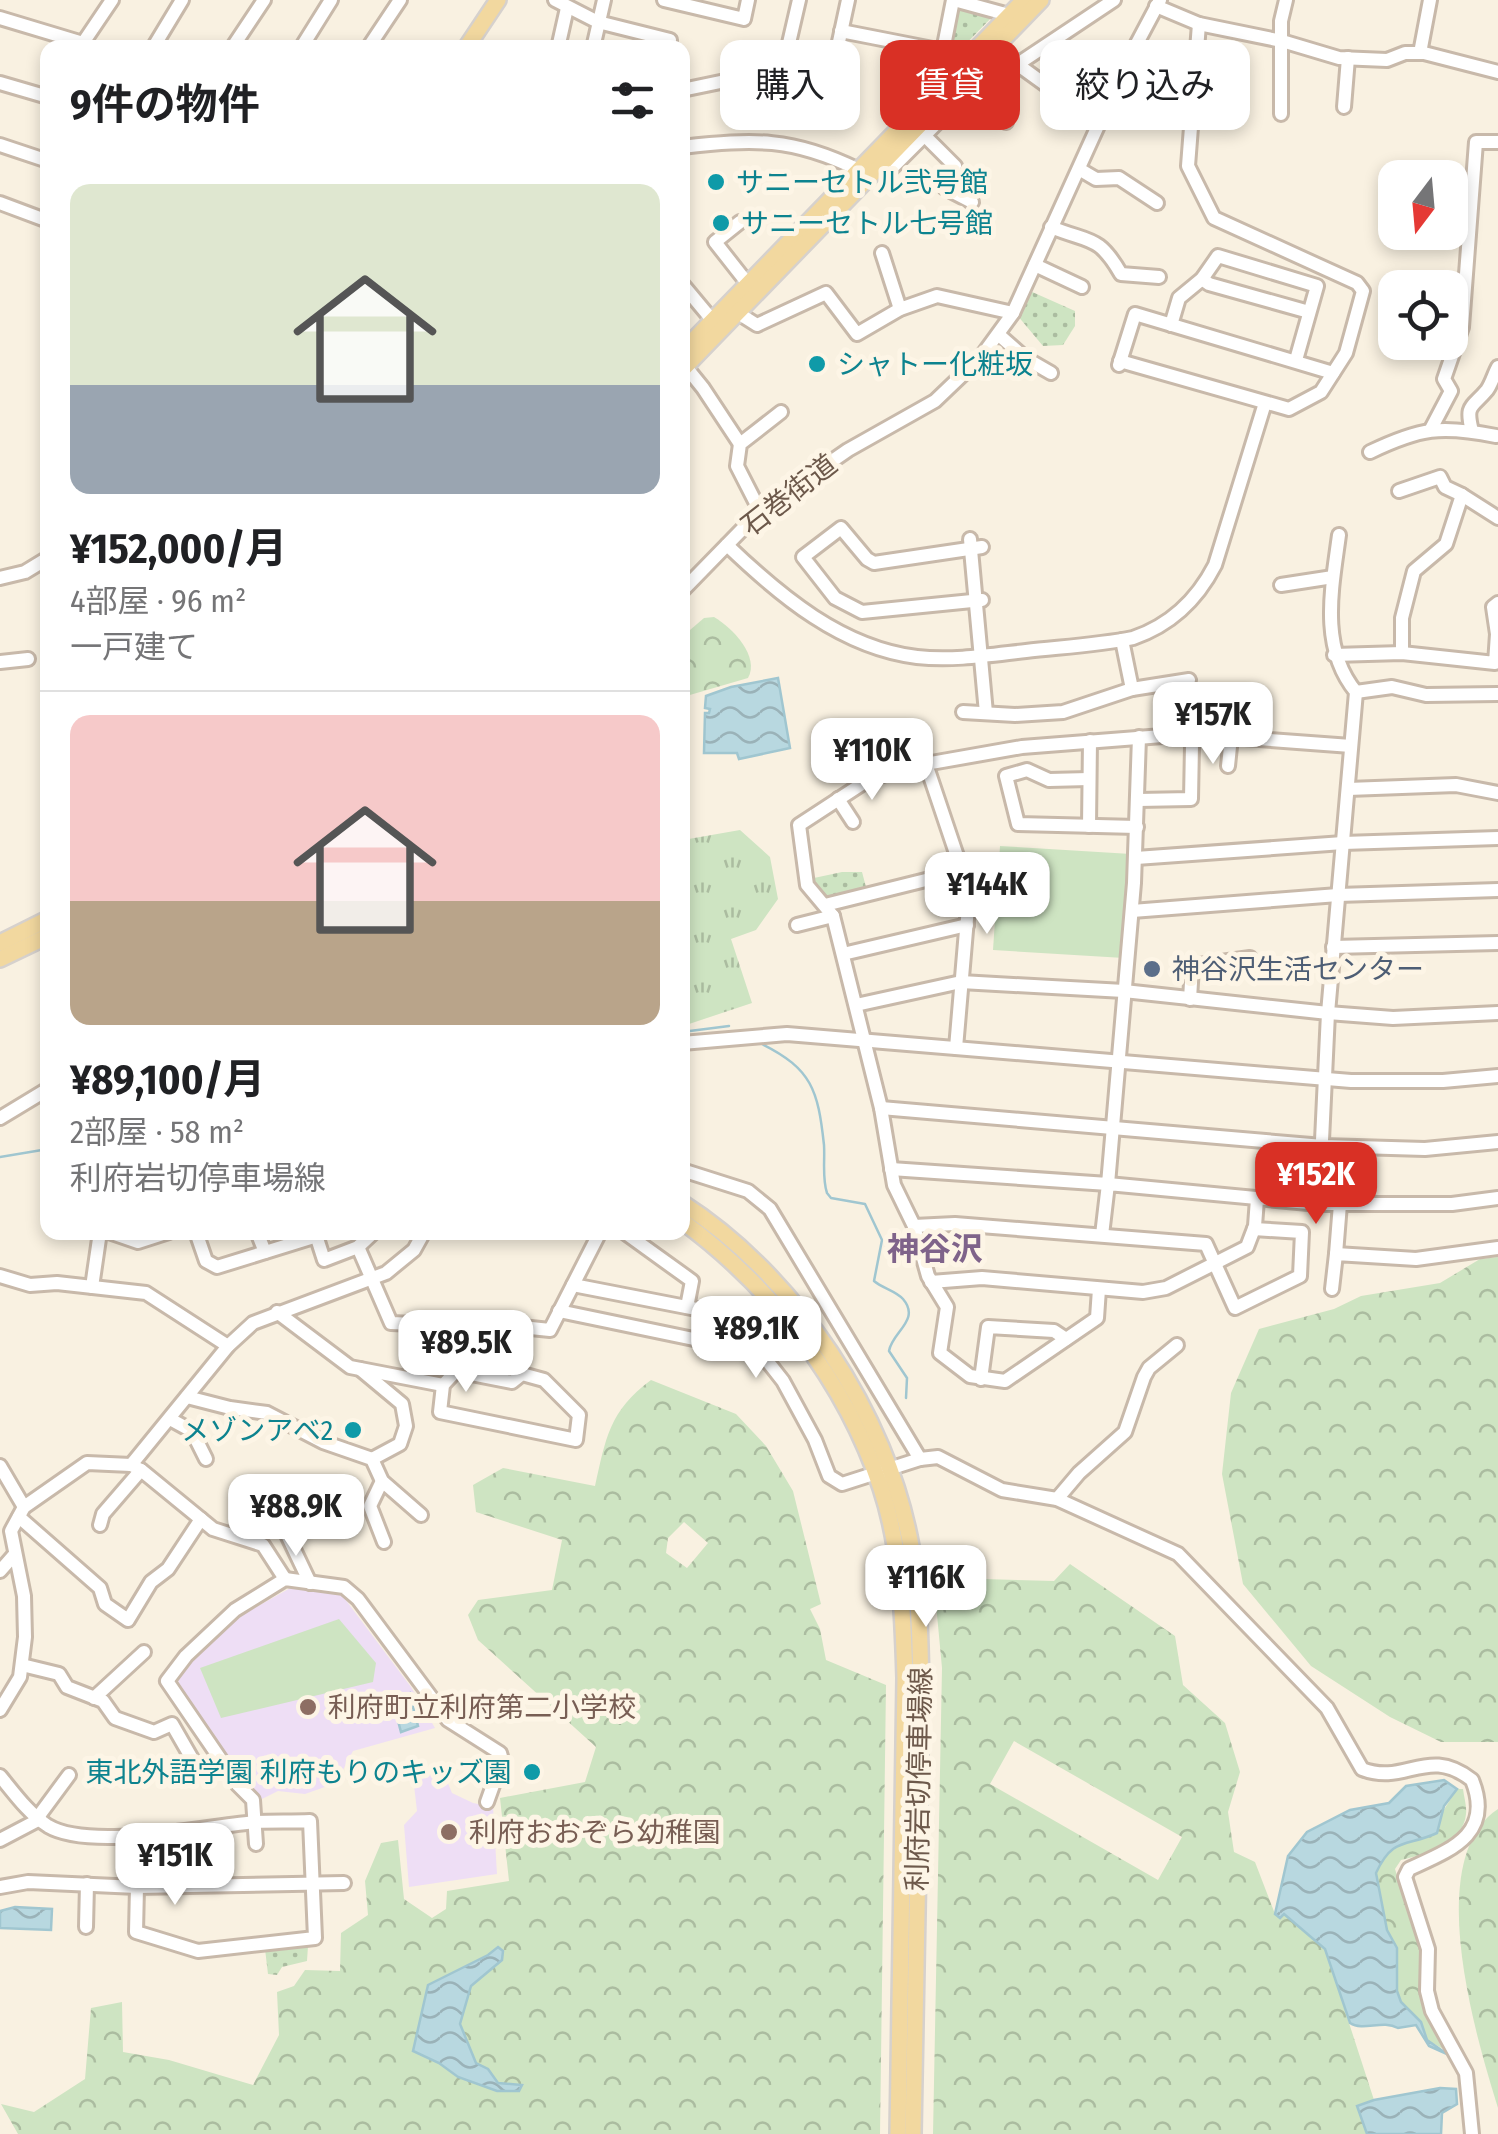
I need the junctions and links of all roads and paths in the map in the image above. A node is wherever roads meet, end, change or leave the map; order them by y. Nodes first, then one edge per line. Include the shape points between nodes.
1 (112, 0) edge
2 (182, 0) edge
3 (264, 0) edge
4 (331, 0) edge
5 (400, 0) edge
6 (498, 0) edge
7 (604, 0) edge
8 (664, 0) edge
9 (748, 0) edge
10 (799, 0) edge
11 (848, 0) edge
12 (954, 0) edge
13 (1024, 0) edge
14 (1041, 0) edge
15 (1114, 0) edge
16 (1286, 0) edge
17 (1430, 0) edge
18 (1158, 3) edge
19 (561, 4) edge
20 (1009, 16) junction
21 (0, 18) edge
22 (598, 22) junction
23 (1199, 24) junction
24 (842, 31) junction
25 (70, 40) edge
26 (86, 40) edge
27 (158, 40) edge
28 (237, 40) edge
29 (306, 40) edge
30 (373, 40) edge
31 (471, 40) edge
32 (559, 40) edge
33 (595, 40) edge
34 (670, 40) dead end
35 (840, 40) edge
36 (991, 40) edge
37 (995, 40) edge
38 (1282, 41) junction
39 (1420, 53) junction
40 (1348, 58) junction
41 (1020, 62) edge
42 (1498, 72) edge
43 (0, 83) edge
44 (690, 88) edge
45 (40, 94) edge
46 (1344, 107) dead end
47 (1281, 114) dead end
48 (904, 130) edge
49 (930, 130) edge
50 (924, 135) junction
51 (1498, 142) edge
52 (0, 144) edge
53 (690, 147) edge
54 (40, 159) edge
55 (868, 166) junction
56 (1078, 169) junction
57 (972, 202) dead end
58 (1157, 203) dead end
59 (0, 204) edge
60 (40, 215) edge
61 (740, 222) dead end
62 (1052, 228) junction
63 (882, 253) dead end
64 (1034, 265) junction
65 (1159, 278) dead end
66 (1202, 279) junction
67 (748, 284) junction
68 (1082, 287) dead end
69 (690, 292) edge
70 (900, 309) junction
71 (738, 312) junction
72 (1309, 312) junction
73 (1012, 313) junction
74 (713, 320) junction
75 (1171, 325) junction
76 (999, 335) junction
77 (690, 354) edge
78 (690, 357) edge
79 (1296, 360) junction
80 (1498, 367) edge
81 (690, 371) edge
82 (1050, 373) dead end
83 (1333, 373) junction
84 (1265, 403) junction
85 (780, 412) dead end
86 (1431, 429) junction
87 (1472, 432) junction
88 (1497, 440) edge
89 (740, 444) junction
90 (1370, 452) dead end
91 (1399, 490) dead end
92 (1462, 495) junction
93 (760, 511) junction
94 (1498, 518) edge
95 (1339, 535) dead end
96 (728, 545) junction
97 (40, 563) edge
98 (1333, 577) junction
99 (0, 578) edge
100 (690, 583) edge
101 (1281, 585) dead end
102 (979, 601) junction
103 (1498, 603) edge
104 (1122, 640) junction
105 (1402, 653) junction
106 (979, 656) junction
107 (1334, 656) junction
108 (28, 659) dead end
109 (0, 662) edge
110 (1189, 680) dead end
111 (1132, 689) junction
112 (1356, 692) junction
113 (1498, 694) edge
114 (963, 712) dead end
115 (986, 714) junction
116 (1138, 736) junction
117 (1090, 741) junction
118 (1352, 746) junction
119 (926, 764) junction
120 (1228, 766) dead end
121 (1089, 779) junction
122 (1348, 788) junction
123 (1498, 793) edge
124 (838, 800) junction
125 (1138, 800) junction
126 (853, 822) dead end
127 (1089, 826) junction
128 (1137, 828) junction
129 (1498, 838) edge
130 (1343, 843) junction
131 (1136, 858) junction
132 (962, 871) junction
133 (1498, 890) edge
134 (1338, 895) junction
135 (1132, 910) junction
136 (829, 911) junction
137 (40, 923) edge
138 (797, 925) dead end
139 (966, 926) junction
140 (40, 940) edge
141 (1498, 942) edge
142 (0, 943) edge
143 (1334, 947) junction
144 (843, 954) junction
145 (1250, 958) dead end
146 (0, 959) edge
147 (962, 982) junction
148 (1124, 991) junction
149 (1190, 998) junction
150 (856, 1004) junction
151 (1498, 1012) edge
152 (1328, 1013) junction
153 (865, 1040) junction
154 (690, 1045) edge
155 (956, 1048) junction
156 (1118, 1062) junction
157 (1498, 1076) edge
158 (1323, 1079) junction
159 (40, 1094) edge
160 (881, 1108) junction
161 (0, 1118) edge
162 (1113, 1127) junction
163 (1498, 1142) edge
164 (1323, 1146) junction
165 (891, 1169) junction
166 (690, 1173) edge
167 (1108, 1184) junction
168 (1498, 1198) edge
169 (1258, 1199) junction
170 (1318, 1204) junction
171 (1340, 1204) junction
172 (690, 1209) edge
173 (914, 1226) junction
174 (690, 1227) edge
175 (1254, 1229) junction
176 (1102, 1235) junction
177 (99, 1240) edge
178 (199, 1240) edge
179 (260, 1240) edge
180 (299, 1240) edge
181 (318, 1240) edge
182 (365, 1240) edge
183 (419, 1240) edge
184 (596, 1240) edge
185 (635, 1240) edge
186 (358, 1247) junction
187 (1498, 1248) edge
188 (264, 1252) junction
189 (1336, 1254) junction
190 (1214, 1265) junction
191 (0, 1276) edge
192 (372, 1279) junction
193 (931, 1282) junction
194 (573, 1285) junction
195 (92, 1287) junction
196 (1332, 1289) dead end
197 (1099, 1290) junction
198 (688, 1308) junction
199 (559, 1311) junction
200 (277, 1312) junction
201 (1066, 1339) junction
202 (750, 1340) junction
203 (1177, 1345) dead end
204 (228, 1346) junction
205 (360, 1369) junction
206 (981, 1379) junction
207 (443, 1384) junction
208 (187, 1397) junction
209 (170, 1419) junction
210 (206, 1459) dead end
211 (372, 1459) junction
212 (920, 1459) junction
213 (0, 1466) edge
214 (136, 1468) junction
215 (882, 1472) junction
216 (382, 1481) junction
217 (1057, 1499) junction
218 (260, 1502) dead end
219 (21, 1512) junction
220 (421, 1515) dead end
221 (201, 1519) junction
222 (100, 1525) dead end
223 (6, 1532) edge
224 (384, 1542) dead end
225 (15, 1554) junction
226 (0, 1571) edge
227 (285, 1580) junction
228 (310, 1583) junction
229 (144, 1652) dead end
230 (22, 1665) junction
231 (94, 1698) junction
232 (0, 1710) edge
233 (195, 1764) dead end
234 (69, 1775) dead end
235 (0, 1776) edge
236 (487, 1802) dead end
237 (39, 1818) junction
238 (254, 1822) junction
239 (0, 1840) edge
240 (256, 1844) dead end
241 (87, 1884) junction
242 (344, 1884) dead end
243 (313, 1886) junction
244 (0, 1887) edge
245 (137, 1887) junction
246 (86, 1926) dead end
247 (898, 2134) edge
248 (913, 2134) edge
249 (1472, 2134) edge

1 - 26 street
2 - 27 street
3 - 28 street
4 - 29 street
5 - 30 street
6 - 31 main road
7 - 22 street
8 - 9 street via 744,19
10 - 44 street via 783,69
11 - 24 street
12 - 20 street
12 - 24 street via 943,50
13 - 20 main road
14 - 37 main road
15 - 41 street
16 - 38 street
17 - 39 street
18 - 23 street
18 - 56 street, 石巻街道
19 - 22 street
19 - 32 street
20 - 36 main road
21 - 25 street
22 - 33 street
22 - 34 street
23 - 38 street
23 - 83 street via 1188,166 1216,220 1363,291 1346,353
24 - 35 street
38 - 40 street
38 - 47 street
39 - 40 street
39 - 42 street
40 - 46 street
43 - 45 street
48 - 55 main road
49 - 50 street
50 - 55 street via 885,175
50 - 57 street via 955,166 946,188
51 - 86 street via 1476,142 1462,327 1444,378 1451,391
52 - 54 street
53 - 55 street via 778,141
55 - 67 main road
55 - 71 main road
56 - 58 street via 1096,179 1119,178
56 - 62 street, 石巻街道
59 - 60 street
61 - 67 street via 715,242
62 - 64 street, 石巻街道
62 - 65 street via 1088,237 1108,251 1121,274
63 - 70 street
64 - 68 street
64 - 73 street, 石巻街道
66 - 72 street
66 - 72 street via 1218,256 1316,285
66 - 75 street via 1179,298
67 - 74 main road
69 - 74 street
70 - 71 street via 857,334 826,293 757,325
70 - 73 street via 937,296
71 - 78 main road
72 - 79 street
73 - 76 street, 石巻街道
74 - 77 main road
75 - 79 street
75 - 84 street via 1135,314 1119,364
76 - 82 street
76 - 93 street, 石巻街道 via 958,381
79 - 83 street
80 - 87 street via 1471,406
81 - 89 street
83 - 84 street via 1320,392 1289,409
84 - 104 street via 1206,583 1174,618
85 - 89 street
86 - 87 street
86 - 90 street
87 - 88 street
89 - 93 street via 737,466
91 - 92 street via 1440,477
92 - 94 street
92 - 105 street via 1446,544 1414,571 1402,618
93 - 96 street, 石巻街道
95 - 98 street
96 - 100 street, 石巻街道
96 - 106 street via 784,596 859,640 896,654
97 - 99 street
98 - 101 street
98 - 107 street
102 - 102 street via 975,545 874,562 841,528 803,557 835,598 862,612
102 - 106 street
103 - 105 street via 1494,664
104 - 106 street
104 - 111 street
105 - 107 street
106 - 115 street
107 - 112 street
108 - 109 street
110 - 111 street
111 - 115 street via 1063,712
112 - 113 street via 1392,687 1426,695
112 - 118 street
114 - 115 street
116 - 117 street
116 - 125 street
116 - 125 street via 1186,733 1192,745 1191,799
117 - 119 street
117 - 121 street
118 - 120 street via 1232,737
118 - 122 street
119 - 124 street via 874,776
119 - 132 street
121 - 127 street
121 - 127 street via 1049,780 1027,770 1006,778 1020,825
122 - 123 street via 1456,785
122 - 130 street
124 - 126 street
124 - 136 street via 799,825 807,885
125 - 128 street
127 - 128 street
128 - 131 street
129 - 130 street
130 - 131 street
130 - 134 street
131 - 135 street
132 - 136 street
132 - 139 street via 971,872
133 - 134 street
134 - 135 street
134 - 143 street
135 - 148 street
136 - 138 street
136 - 144 street
137 - 142 main road
139 - 144 street
139 - 147 street
140 - 146 main road
141 - 143 street
143 - 152 street
144 - 150 street
145 - 149 street via 1192,966
147 - 148 street
147 - 150 street
147 - 155 street
148 - 149 street
148 - 156 street
149 - 152 street
150 - 153 street
151 - 152 street via 1407,1018
152 - 158 street
153 - 154 street via 765,1034
153 - 155 street
153 - 160 street
155 - 156 street
156 - 158 street
156 - 162 street
157 - 158 street
158 - 164 street
159 - 161 street
160 - 162 street
160 - 165 street
162 - 164 street
162 - 167 street
163 - 164 street via 1425,1150
164 - 170 street
165 - 167 street
165 - 173 street
166 - 212 street via 748,1192 770,1209
167 - 169 street
167 - 176 street
168 - 171 street
169 - 170 street
169 - 175 street
170 - 171 street
171 - 189 street
172 - 215 main road, 利府岩切停車場線 via 753,1259 813,1328 858,1400
173 - 176 street
173 - 193 street
174 - 215 main road, 利府岩切停車場線 via 778,1308 824,1370
175 - 190 street via 1247,1247
175 - 190 street via 1302,1232 1300,1276 1234,1308
176 - 190 street via 1206,1244
177 - 195 street
178 - 188 street via 206,1262 217,1267
179 - 188 street
180 - 188 street
181 - 186 street via 324,1260
182 - 186 street
183 - 192 street via 406,1260
184 - 194 street
185 - 198 street via 692,1281
186 - 192 street
187 - 189 street via 1416,1259
189 - 196 street
190 - 197 street via 1166,1288
191 - 195 street via 30,1286
192 - 199 street via 391,1323 464,1321 550,1330
192 - 200 street
193 - 197 street via 982,1278
193 - 206 street via 947,1308 940,1352
194 - 198 street
194 - 199 street
195 - 204 street via 146,1293
197 - 201 street via 1097,1318
198 - 202 street via 728,1318
199 - 202 street via 737,1352
200 - 204 street
200 - 205 street via 335,1359
201 - 206 street via 1005,1381
201 - 206 street via 1054,1331 988,1327
202 - 215 street via 784,1381 828,1476 842,1484
203 - 217 street via 1149,1368 1126,1432
204 - 208 street
205 - 207 street
205 - 211 street via 402,1404 406,1426 400,1444
207 - 207 street via 456,1371 512,1382 522,1374 544,1380 579,1415 576,1440 440,1412
208 - 209 street
208 - 211 street via 268,1413
209 - 210 street via 192,1431
209 - 214 street
211 - 216 street
212 - 215 street
212 - 217 street via 938,1457 1002,1490
213 - 219 street
214 - 219 street via 87,1463
214 - 221 street
214 - 222 street
215 - 247 main road, 利府岩切停車場線 via 904,1640
215 - 248 main road, 利府岩切停車場線 via 911,1542 920,1626
216 - 220 street
216 - 224 street via 370,1506
217 - 249 street via 1178,1554 1326,1708 1362,1770 1387,1774 1445,1764 1472,1780 1479,1803 1471,1830 1443,1854 1409,1868 1405,1877 1428,1949 1432,2011 1466,2074
218 - 228 street via 280,1520
219 - 221 street via 100,1588 104,1604 128,1620
219 - 223 street
221 - 227 street via 263,1545
223 - 225 street
225 - 226 street
225 - 230 street via 24,1596
227 - 228 street
227 - 238 street via 235,1610 167,1682 253,1800
228 - 236 street via 344,1588 358,1599 448,1720 500,1752
229 - 231 street
230 - 231 street via 59,1674 67,1687
230 - 232 street
231 - 233 street via 116,1718 154,1732 172,1724
234 - 237 street
235 - 237 street
237 - 238 street via 73,1836 182,1833
237 - 239 street
238 - 240 street
238 - 243 street via 310,1822
241 - 244 street
241 - 245 street
241 - 246 street
242 - 243 street
243 - 245 street
243 - 245 street via 315,1938 198,1951 136,1932

